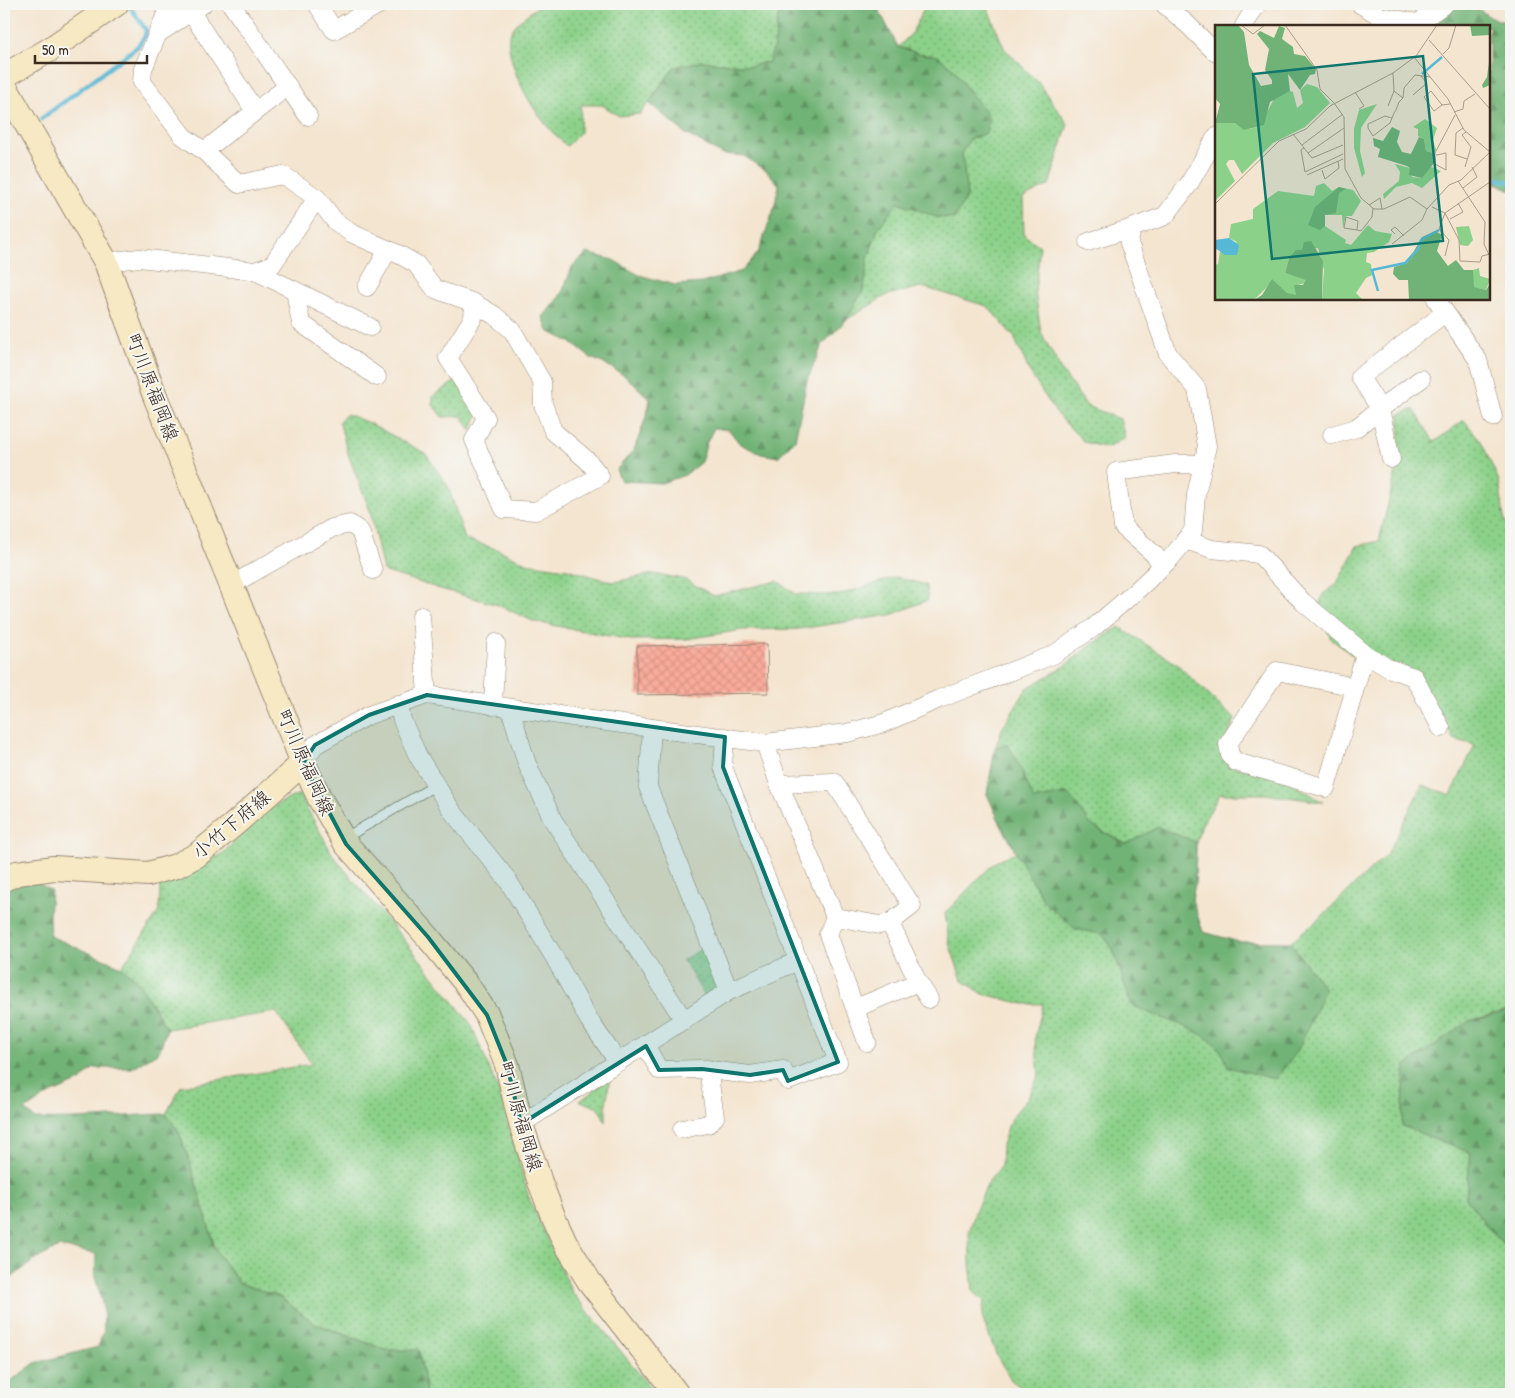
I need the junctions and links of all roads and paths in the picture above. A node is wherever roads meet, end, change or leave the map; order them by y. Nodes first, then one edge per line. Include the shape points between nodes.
1 (116, 4) edge
2 (170, 4) edge
3 (231, 4) edge
4 (317, 4) edge
5 (380, 4) edge
6 (1164, 4) edge
7 (1257, 4) edge
8 (1360, 4) edge
9 (1445, 4) edge
10 (197, 8) edge
11 (1245, 25) edge
12 (159, 33) junction
13 (1215, 52) edge
14 (4, 76) edge
15 (4, 85) edge
16 (288, 86) junction
17 (255, 112) junction
18 (308, 116) dead end
19 (1215, 139) edge
20 (204, 152) junction
21 (317, 198) junction
22 (1132, 228) junction
23 (1088, 242) dead end
24 (388, 250) junction
25 (106, 262) junction
26 (255, 271) junction
27 (367, 287) dead end
28 (295, 291) junction
29 (474, 303) junction
30 (1441, 306) edge
31 (370, 327) dead end
32 (377, 377) dead end
33 (1421, 380) dead end
34 (1380, 410) junction
35 (1493, 418) dead end
36 (1332, 435) dead end
37 (1391, 459) dead end
38 (1203, 464) junction
39 (1185, 540) junction
40 (1162, 566) junction
41 (373, 570) dead end
42 (231, 585) junction
43 (421, 616) dead end
44 (496, 643) dead end
45 (1364, 654) junction
46 (1355, 687) junction
47 (427, 695) junction
48 (398, 704) junction
49 (493, 706) junction
50 (510, 708) junction
51 (652, 728) junction
52 (1441, 728) dead end
53 (726, 737) junction
54 (765, 743) junction
55 (303, 763) junction
56 (779, 784) junction
57 (436, 785) junction
58 (343, 839) junction
59 (4, 879) edge
60 (834, 916) junction
61 (890, 923) junction
62 (798, 961) junction
63 (918, 982) junction
64 (729, 991) junction
65 (928, 999) dead end
66 (856, 1008) junction
67 (684, 1020) junction
68 (867, 1042) dead end
69 (646, 1046) junction
70 (618, 1062) junction
71 (708, 1069) junction
72 (521, 1124) junction
73 (682, 1129) dead end
74 (677, 1394) edge

1 - 14 main road
2 - 12 street
3 - 16 street
4 - 5 street via 334,30
6 - 13 street
7 - 11 street
8 - 9 street via 1380,16 1418,23
10 - 12 street
10 - 17 street
12 - 20 street via 143,69 142,82 183,136
15 - 25 main road, 町川原福岡線
16 - 17 street
16 - 18 street
17 - 20 street
19 - 22 street via 1165,216
20 - 21 street via 239,184 283,175
21 - 24 street via 335,221 351,233
21 - 26 street via 272,265
22 - 23 street
22 - 38 street via 1129,243 1168,354 1197,390 1207,446
24 - 27 street
24 - 29 street via 416,264 435,289
25 - 26 street via 139,258
25 - 42 main road, 町川原福岡線 via 155,396
26 - 28 street
28 - 31 street
28 - 32 street via 301,323
29 - 29 street via 512,330 542,382 543,404 552,431 588,461 600,476 536,511 504,508 474,440 486,418 448,358 473,318
30 - 34 street via 1360,377
30 - 35 street via 1478,360
33 - 34 street
34 - 36 street via 1356,428
34 - 37 street
38 - 39 street via 1193,531
38 - 40 street via 1175,464 1116,472 1124,527 1156,556
39 - 40 street
39 - 45 street via 1212,549 1259,554 1303,602
40 - 54 street via 1093,628 1053,655 884,723 847,733
41 - 42 street via 360,531 350,524 332,528
42 - 55 main road, 町川原福岡線
43 - 47 street
44 - 49 street
45 - 46 street
45 - 52 street via 1388,668 1414,677
46 - 46 street via 1326,788 1236,762 1230,755 1228,744 1277,671
47 - 48 street
47 - 49 street
48 - 55 street via 315,745
48 - 57 street via 418,756
49 - 50 street
50 - 51 street
50 - 67 street via 526,764 553,820
51 - 53 street
51 - 64 street via 648,787
53 - 54 street
53 - 62 street via 723,767
54 - 56 street
55 - 58 main road, 町川原福岡線
55 - 59 main road, 小竹下府線 via 231,828 197,855 176,866 148,874 54,868 17,873
56 - 60 street
56 - 61 street via 834,782 912,906
57 - 58 lane
57 - 70 street via 452,811 507,879 589,1020
58 - 72 main road, 町川原福岡線 via 428,937 487,1015 507,1065
60 - 61 street via 880,925
60 - 66 street via 828,934
61 - 63 street
62 - 64 street
62 - 71 street via 838,1062 788,1081 783,1070 750,1075
63 - 65 street
63 - 66 street
64 - 67 street
66 - 68 street
67 - 69 street
69 - 70 street
69 - 71 street via 659,1070
70 - 72 street
71 - 73 street via 715,1116 708,1124
72 - 74 main road, 町川原福岡線 via 565,1242 589,1281

